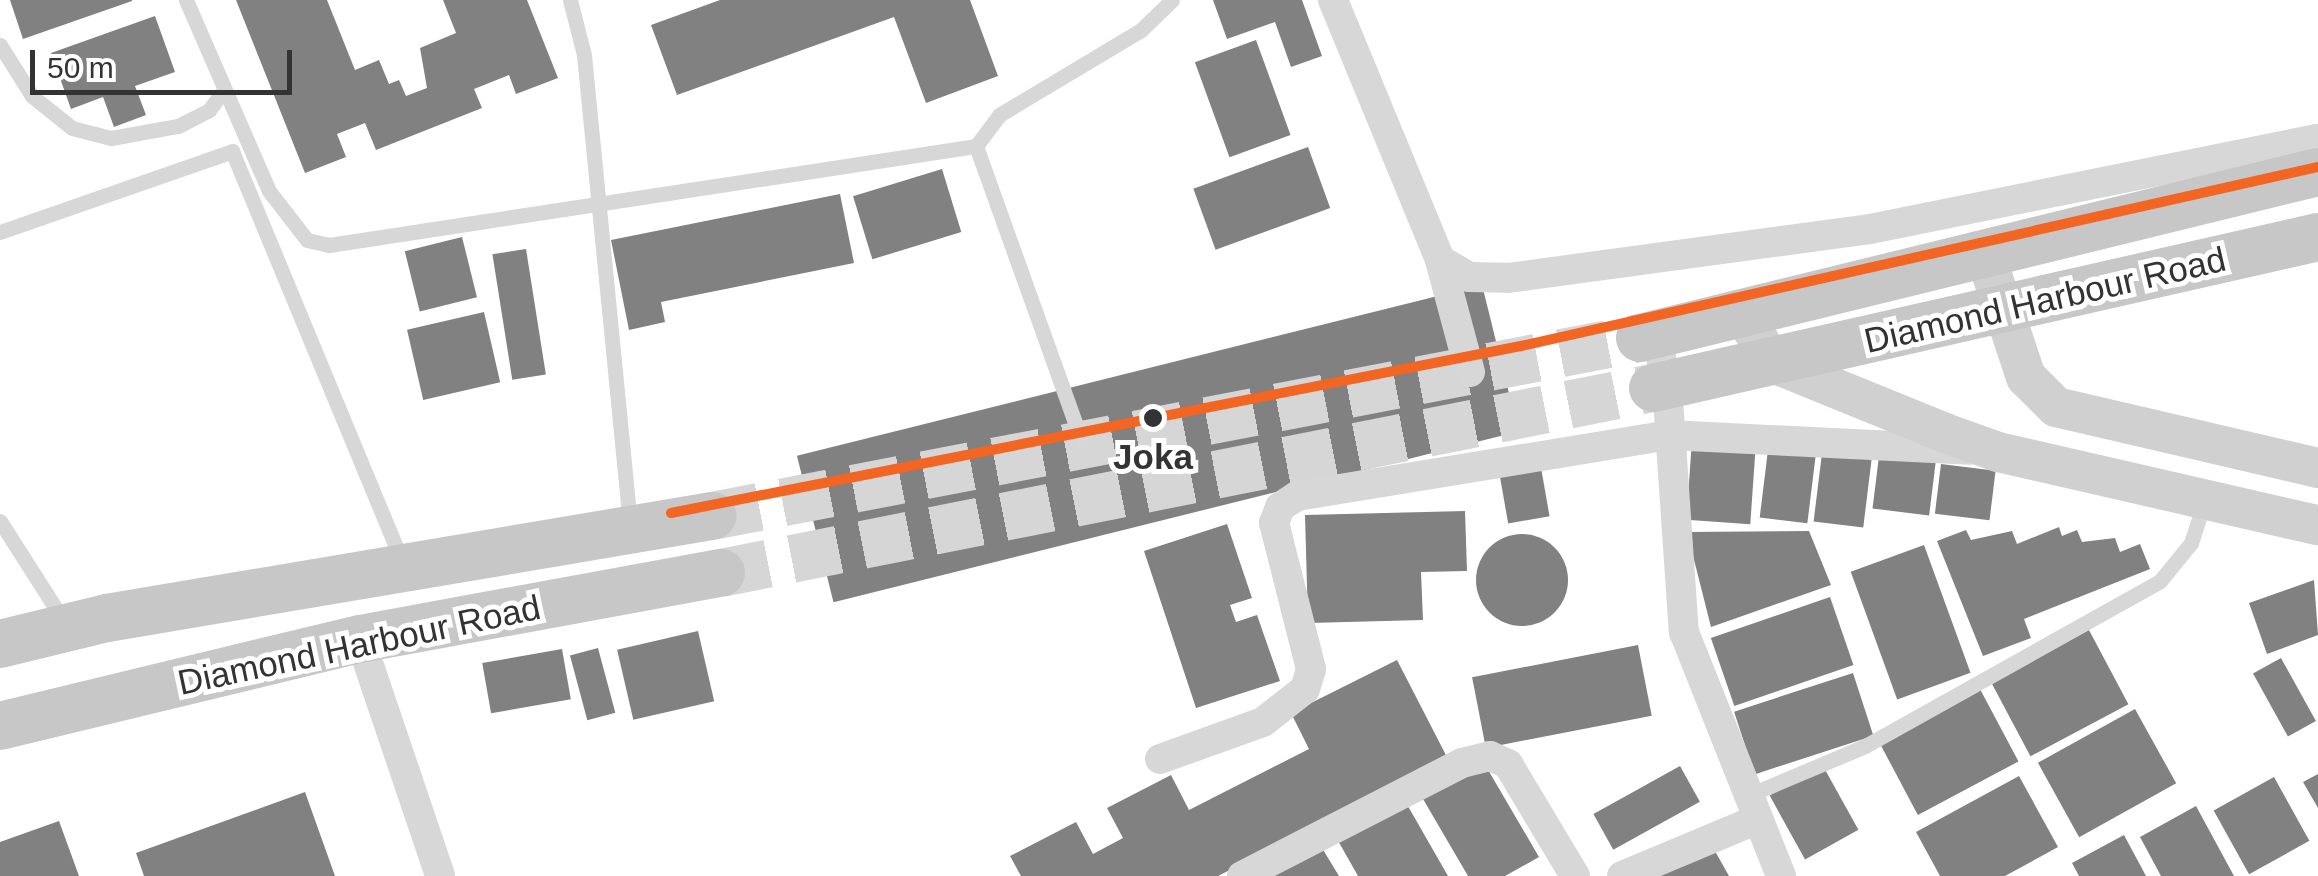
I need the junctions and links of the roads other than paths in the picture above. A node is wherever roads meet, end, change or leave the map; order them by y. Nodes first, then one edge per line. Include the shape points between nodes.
1 (186, 0) edge
2 (570, 0) edge
3 (1172, 0) edge
4 (1332, 0) edge
5 (0, 46) edge
6 (224, 90) junction
7 (2318, 139) edge
8 (976, 146) junction
9 (2318, 172) edge
10 (595, 204) junction
11 (0, 232) edge
12 (2318, 237) edge
13 (1985, 254) junction
14 (1440, 260) junction
15 (1999, 310) junction
16 (1742, 313) junction
17 (1648, 336) joint
18 (1773, 363) junction
19 (1470, 372) dead end
20 (1660, 386) junction
21 (1668, 435) junction
22 (1082, 442) dead end
23 (1998, 452) junction
24 (2318, 468) edge
25 (2205, 501) junction
26 (712, 516) tunnel mouth
27 (0, 521) edge
28 (2318, 525) edge
29 (630, 530) junction
30 (405, 568) junction
31 (721, 573) tunnel mouth
32 (68, 628) junction
33 (360, 639) junction
34 (0, 644) edge
35 (0, 726) edge
36 (1160, 760) dead end
37 (1753, 807) junction
38 (440, 876) edge
39 (1242, 876) edge
40 (1575, 876) edge
41 (1622, 876) edge
42 (1781, 876) edge

1 - 6 lane
2 - 10 lane via 584,55
3 - 8 lane via 1141,30 999,115
4 - 14 street
5 - 6 lane via 32,96 72,128 111,138 194,120
6 - 10 lane via 269,191 307,240 329,246
7 - 14 street via 1775,242 1508,278 1470,277
8 - 10 lane
8 - 22 lane
9 - 13 highway, Diamond Harbour Road
10 - 29 lane
11 - 30 lane via 232,151
12 - 15 highway, Diamond Harbour Road
13 - 15 main road
13 - 16 highway, Diamond Harbour Road
14 - 19 street
15 - 18 highway, Diamond Harbour Road
15 - 24 main road via 2026,377 2056,407
16 - 17 highway, Diamond Harbour Road
16 - 18 main road
17 - 20 street
18 - 20 highway, Diamond Harbour Road
18 - 23 main road, Diamond Harbour Road
20 - 21 street
21 - 23 street
21 - 36 street via 1288,501 1274,523 1311,669 1305,689 1263,722
21 - 37 street via 1684,632
23 - 25 main road, Diamond Harbour Road
25 - 28 main road, Diamond Harbour Road
25 - 37 lane via 2191,543 2160,581
26 - 29 highway, Diamond Harbour Road
27 - 32 lane
29 - 30 highway, Diamond Harbour Road
30 - 32 highway, Diamond Harbour Road
31 - 33 highway, Diamond Harbour Road
32 - 34 highway, Diamond Harbour Road
33 - 35 highway, Diamond Harbour Road
33 - 38 street
37 - 41 street
37 - 42 street
39 - 40 street via 1462,763 1490,756 1508,764

